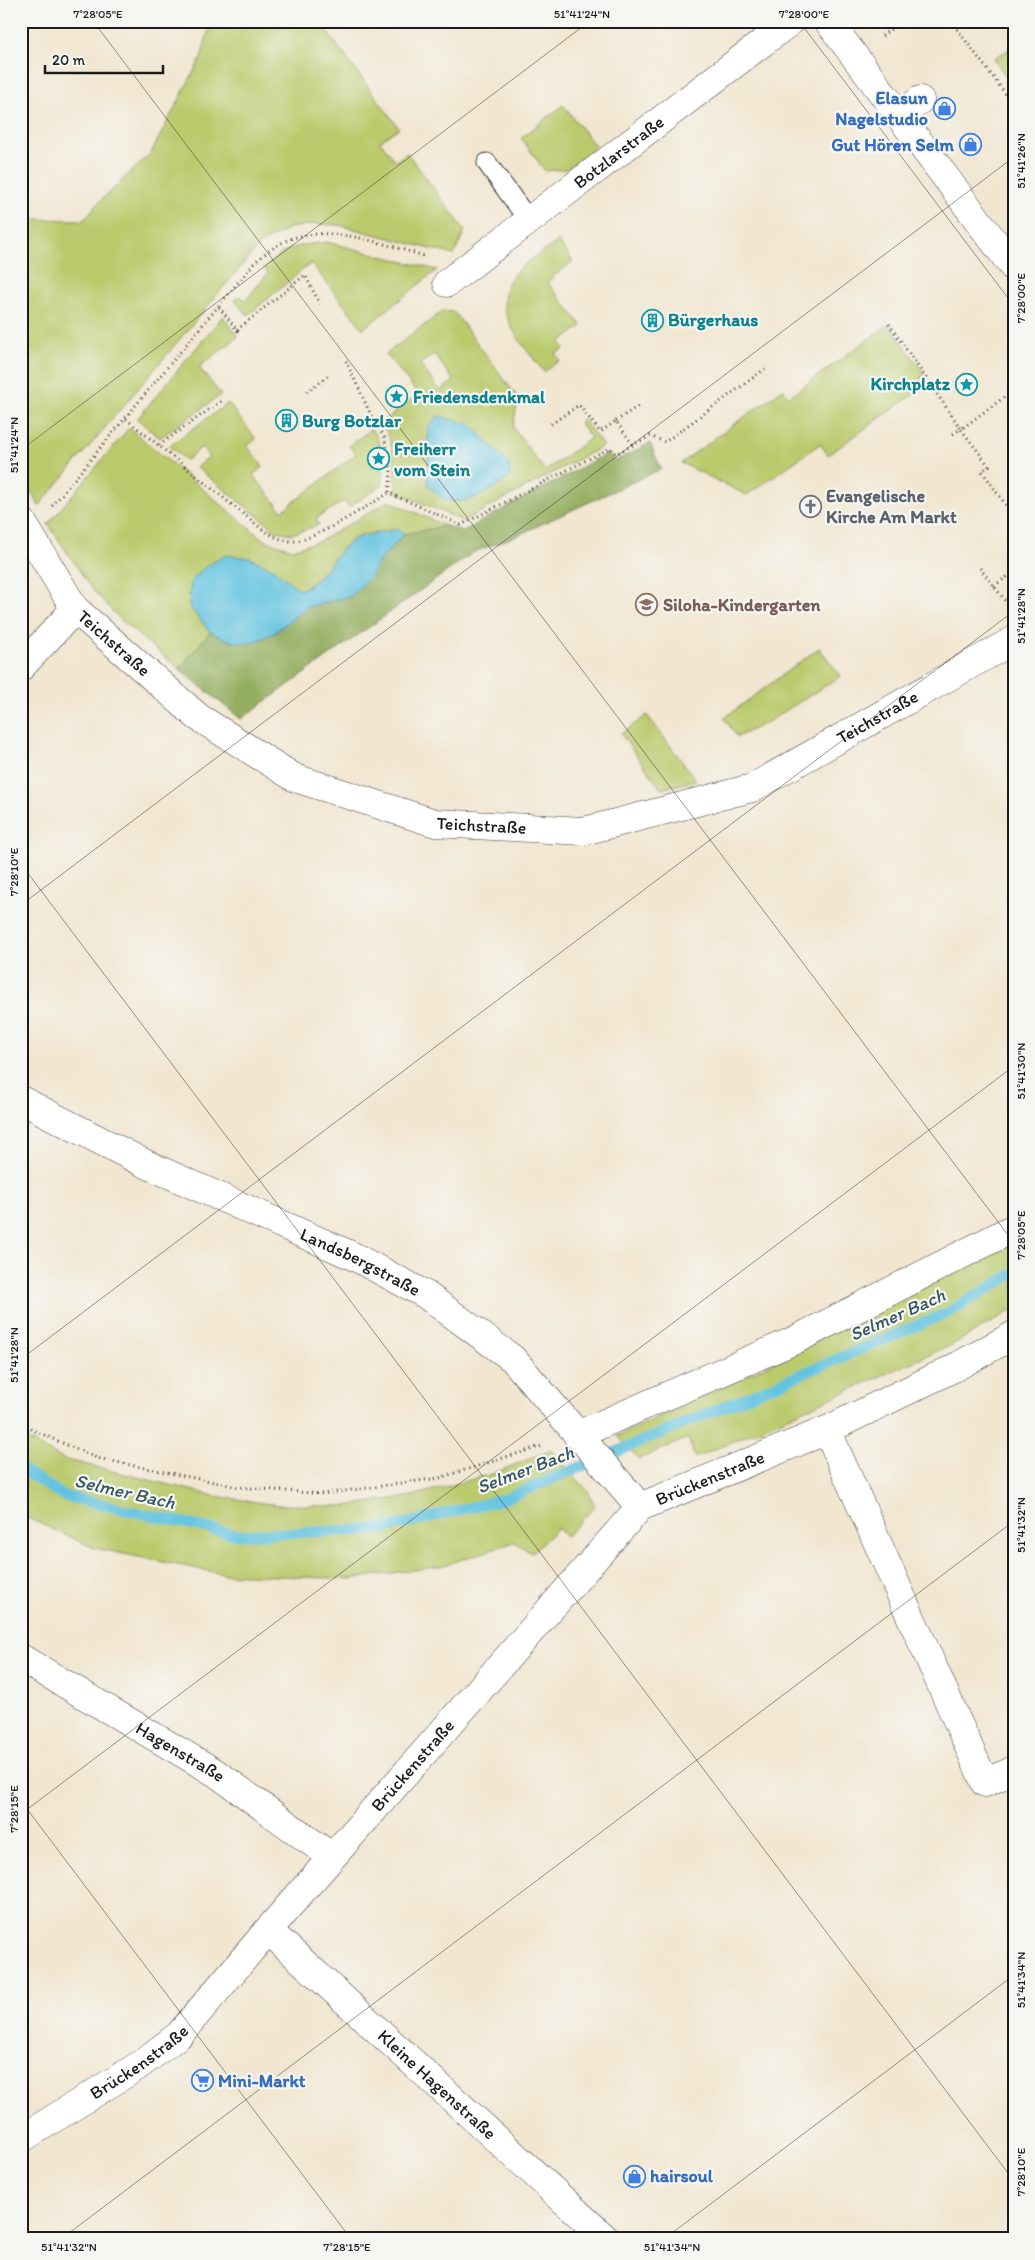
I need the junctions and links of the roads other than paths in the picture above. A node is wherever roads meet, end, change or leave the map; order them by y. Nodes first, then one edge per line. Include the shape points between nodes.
1 (791, 21) edge
2 (828, 21) edge
3 (486, 163) dead end
4 (530, 221) junction
5 (1014, 268) edge
6 (447, 283) dead end
7 (25, 527) edge
8 (75, 609) junction
9 (1014, 640) edge
10 (21, 667) edge
11 (21, 1100) edge
12 (1014, 1228) edge
13 (1014, 1335) edge
14 (827, 1430) junction
15 (585, 1442) junction
16 (640, 1507) junction
17 (21, 1658) edge
18 (1014, 1770) edge
19 (332, 1857) junction
20 (268, 1930) junction
21 (21, 2139) edge
22 (606, 2239) edge

1 - 4 street, Botzlarstraße
2 - 5 street via 910,108 991,217
3 - 4 lane
4 - 6 street, Botzlarstraße
7 - 8 street, Teichstraße
8 - 9 street, Teichstraße via 198,717 295,778 435,823 584,832 752,788
8 - 10 street
11 - 15 street, Landsbergstraße via 146,1164 355,1257 426,1295 513,1359
12 - 15 street
13 - 14 street, Brückenstraße
14 - 16 street, Brückenstraße
14 - 18 street via 985,1783
15 - 16 street, Landsbergstraße
16 - 19 street, Brückenstraße
17 - 19 street, Hagenstraße via 216,1773
19 - 20 street, Brückenstraße
20 - 21 street, Brückenstraße via 179,2035 138,2066
20 - 22 street, Kleine Hagenstraße

